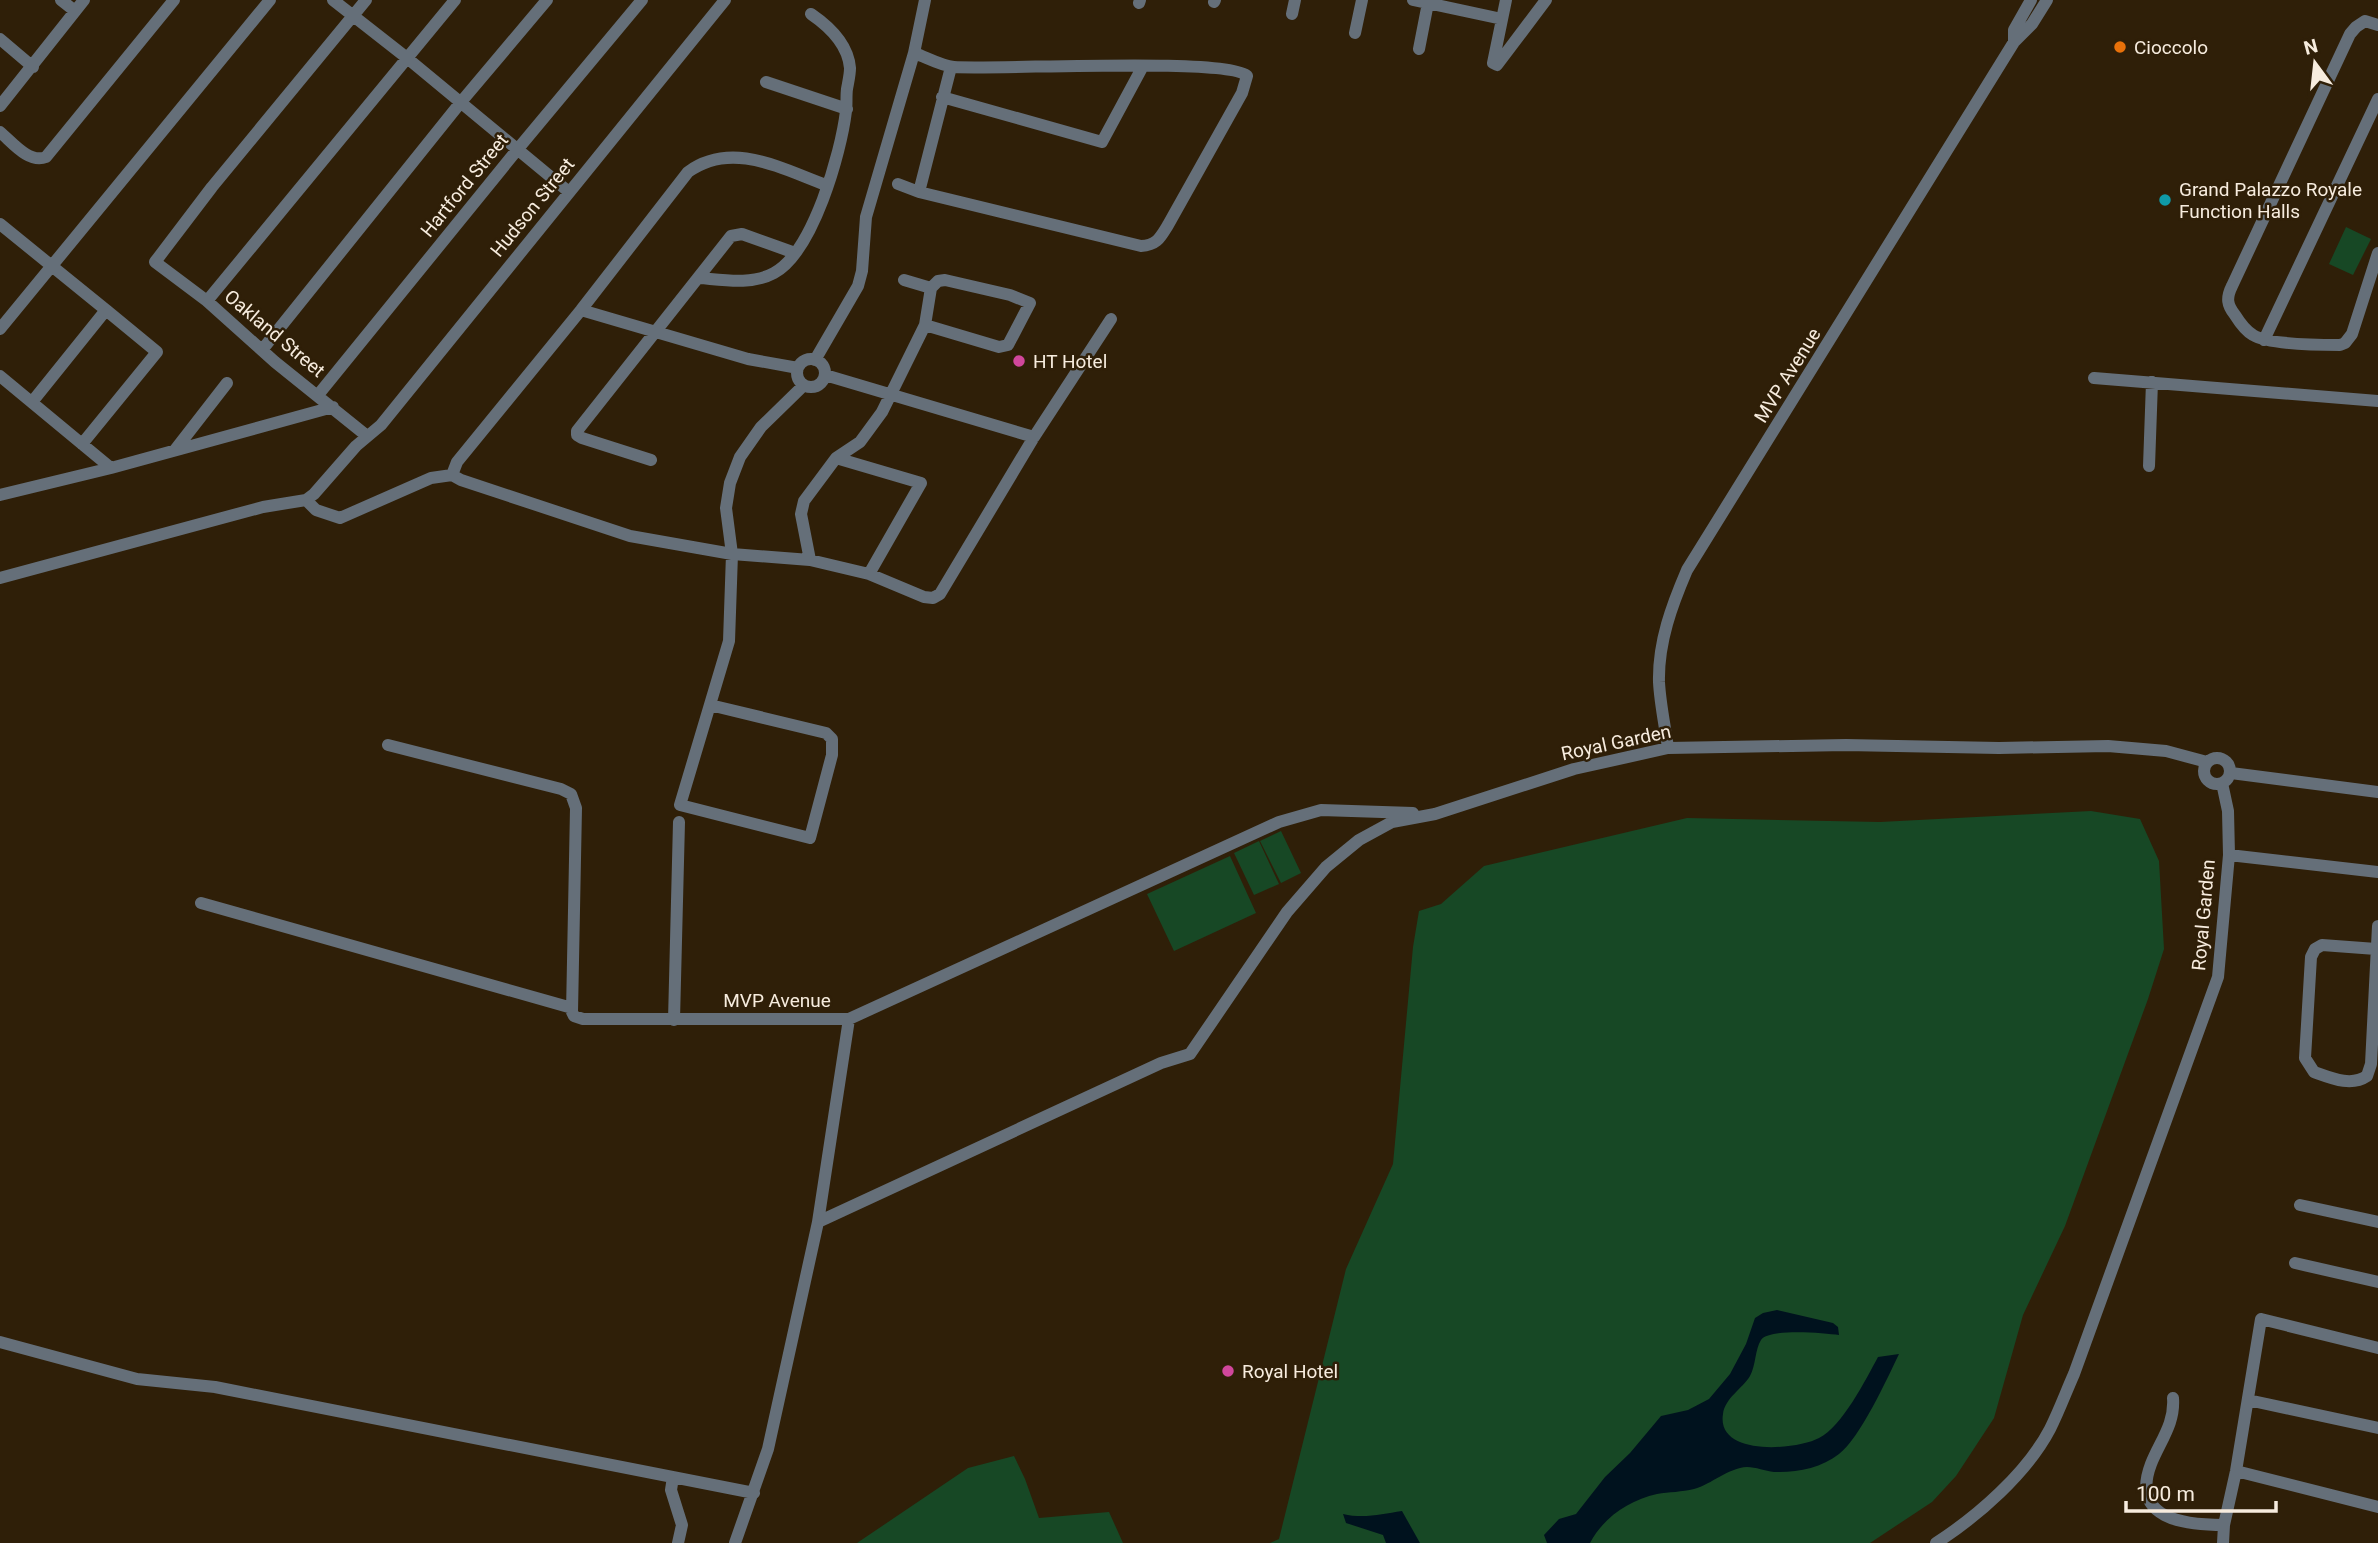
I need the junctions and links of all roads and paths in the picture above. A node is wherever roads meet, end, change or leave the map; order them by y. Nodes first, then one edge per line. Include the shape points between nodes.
1 (61, 0) edge
2 (84, 0) edge
3 (174, 0) edge
4 (270, 0) edge
5 (333, 0) edge
6 (366, 0) edge
7 (455, 0) edge
8 (547, 0) edge
9 (642, 0) edge
10 (725, 0) edge
11 (925, 0) edge
12 (1295, 0) edge
13 (1362, 0) edge
14 (1413, 0) edge
15 (1506, 0) edge
16 (1546, 0) edge
17 (2031, 0) edge
18 (2047, 0) edge
19 (1428, 3) junction
20 (75, 11) junction
21 (1292, 14) dead end
22 (811, 15) dead end
23 (353, 16) junction
24 (1502, 19) junction
25 (2378, 25) edge
26 (1355, 33) dead end
27 (0, 39) edge
28 (2014, 42) junction
29 (1419, 49) dead end
30 (914, 53) junction
31 (407, 58) junction
32 (1143, 66) junction
33 (33, 67) junction
34 (951, 67) junction
35 (766, 82) dead end
36 (942, 97) junction
37 (2378, 99) edge
38 (461, 102) junction
39 (0, 106) edge
40 (847, 109) junction
41 (0, 132) edge
42 (517, 150) junction
43 (898, 184) dead end
44 (826, 185) junction
45 (569, 192) junction
46 (919, 192) junction
47 (0, 224) edge
48 (795, 253) junction
49 (2378, 253) edge
50 (51, 267) junction
51 (700, 278) junction
52 (904, 280) dead end
53 (931, 288) junction
54 (207, 301) junction
55 (106, 310) junction
56 (581, 310) junction
57 (1111, 319) dead end
58 (925, 325) junction
59 (0, 329) edge
60 (656, 331) junction
61 (2264, 340) junction
62 (262, 350) junction
63 (815, 360) junction
64 (798, 368) junction
65 (825, 375) junction
66 (0, 376) edge
67 (2094, 377) dead end
68 (2152, 382) junction
69 (227, 383) dead end
70 (803, 386) junction
71 (318, 395) junction
72 (889, 395) junction
73 (2378, 401) edge
74 (32, 402) junction
75 (333, 407) junction
76 (367, 436) junction
77 (1034, 436) junction
78 (82, 444) junction
79 (174, 450) junction
80 (836, 458) junction
81 (651, 460) dead end
82 (2149, 466) dead end
83 (111, 468) junction
84 (452, 475) junction
85 (0, 495) edge
86 (306, 500) junction
87 (732, 554) junction
88 (810, 560) junction
89 (869, 574) junction
90 (0, 578) edge
91 (710, 705) junction
92 (388, 744) dead end
93 (1668, 748) junction
94 (2207, 762) junction
95 (2226, 778) junction
96 (2378, 792) edge
97 (1434, 814) junction
98 (679, 822) dead end
99 (2229, 855) junction
100 (2378, 872) edge
101 (201, 903) dead end
102 (2378, 926) edge
103 (2375, 949) junction
104 (572, 1007) junction
105 (849, 1019) junction
106 (674, 1020) junction
107 (2300, 1205) dead end
108 (818, 1222) junction
109 (2378, 1222) edge
110 (2295, 1263) dead end
111 (2378, 1282) edge
112 (0, 1342) edge
113 (2378, 1348) edge
114 (2173, 1398) dead end
115 (2248, 1401) junction
116 (2378, 1428) edge
117 (2236, 1471) junction
118 (673, 1478) junction
119 (754, 1493) junction
120 (2378, 1507) edge
121 (2224, 1525) junction
122 (678, 1543) edge
123 (735, 1543) edge
124 (1936, 1543) edge
125 (2223, 1543) edge

1 - 20 street
2 - 20 street
3 - 41 street via 46,157 32,159
4 - 50 street
5 - 23 street
6 - 23 street
7 - 31 street
8 - 38 street
9 - 42 street, Hartford Street
10 - 45 street, Hudson Street
11 - 30 street
12 - 21 street
13 - 26 street
14 - 19 street
15 - 24 street
16 - 24 street via 1495,64
17 - 28 street, MVP Avenue via 2014,30
18 - 28 street, MVP Avenue
19 - 24 street
19 - 29 street
20 - 33 street
22 - 40 street via 830,27 844,50 850,71
23 - 31 street
23 - 54 street, Oakland Street via 155,262
25 - 61 street via 2365,21 2350,34 2228,293 2228,305 2238,320 2249,333
27 - 33 street
28 - 93 street, MVP Avenue via 1687,570 1663,639 1659,681
30 - 34 street
30 - 63 street via 866,217 858,286
31 - 38 street
31 - 54 street
32 - 34 street
32 - 36 street via 1102,142
32 - 46 street via 1247,76 1242,93 1155,244 1141,246
33 - 39 street
34 - 36 street
35 - 40 street
36 - 46 street
37 - 61 street
38 - 42 street
38 - 62 street
40 - 44 street
42 - 45 street
42 - 71 street, Hartford Street
43 - 46 street
44 - 48 street via 815,221
44 - 56 street via 745,157 705,162 688,172
45 - 76 street, Hudson Street via 381,425
47 - 50 street
48 - 51 street via 766,276 737,281
48 - 51 street via 736,234
49 - 61 street via 2345,343
50 - 55 street
50 - 59 street
51 - 60 street
52 - 53 street
53 - 58 street
53 - 58 street via 944,280 1032,301 1008,345 999,347
54 - 62 street, Oakland Street
55 - 74 street
55 - 78 street via 157,352
56 - 60 street
56 - 84 street via 465,451
57 - 77 street
58 - 72 street
60 - 64 street via 748,359
60 - 81 street via 577,431 582,438
62 - 71 street, Oakland Street
63 - 64 street via 803,361
63 - 65 street via 824,367
64 - 70 street via 796,375
65 - 70 street via 817,386
65 - 72 street
66 - 74 street
67 - 68 street
68 - 73 street
68 - 82 street
69 - 79 street
70 - 87 street via 761,427 740,457 726,508
71 - 75 street, Oakland Street
72 - 77 street
72 - 80 street via 860,442
74 - 78 street
75 - 76 street, Oakland Street
75 - 79 street
76 - 86 street, Hudson Street
77 - 89 street via 940,594 925,597
78 - 83 street
79 - 83 street
80 - 88 street via 802,507
80 - 89 street via 921,483
83 - 85 street
84 - 86 street via 431,478 340,518 316,510
84 - 87 street via 630,536
86 - 90 street via 263,507
87 - 88 street
87 - 91 street via 729,641
88 - 89 street
91 - 91 street via 826,733 832,739 810,838 680,805
92 - 104 street via 571,794 576,808
93 - 94 street, Royal Garden via 2108,746 2166,751
93 - 97 street, Royal Garden via 1574,769
94 - 95 street via 2204,772 2208,780 2213,783
94 - 95 street via 2221,758 2229,764
95 - 96 street
95 - 99 street, Royal Garden
97 - 105 street, MVP Avenue via 1321,810 1279,822
97 - 108 street, Royal Garden via 1392,822 1359,840 1326,867 1287,912 1190,1054 1161,1063
98 - 106 street
99 - 100 street
99 - 124 street, Royal Garden via 2218,977 2074,1374 2049,1430 2021,1469 1970,1519
101 - 104 street
102 - 103 street
103 - 103 street via 2322,945 2311,957 2305,1058 2314,1072 2342,1081 2367,1076
104 - 106 street, MVP Avenue via 578,1019
105 - 106 street, MVP Avenue
105 - 108 street
107 - 109 street
108 - 119 street via 768,1449
110 - 111 street
112 - 118 street via 137,1379 215,1387
113 - 115 street via 2261,1319
114 - 121 street via 2168,1432 2151,1465 2147,1494 2163,1516
115 - 116 street
115 - 117 street
117 - 120 street
117 - 121 street
118 - 119 street
118 - 122 street via 671,1490 682,1525
119 - 123 street
121 - 125 street

